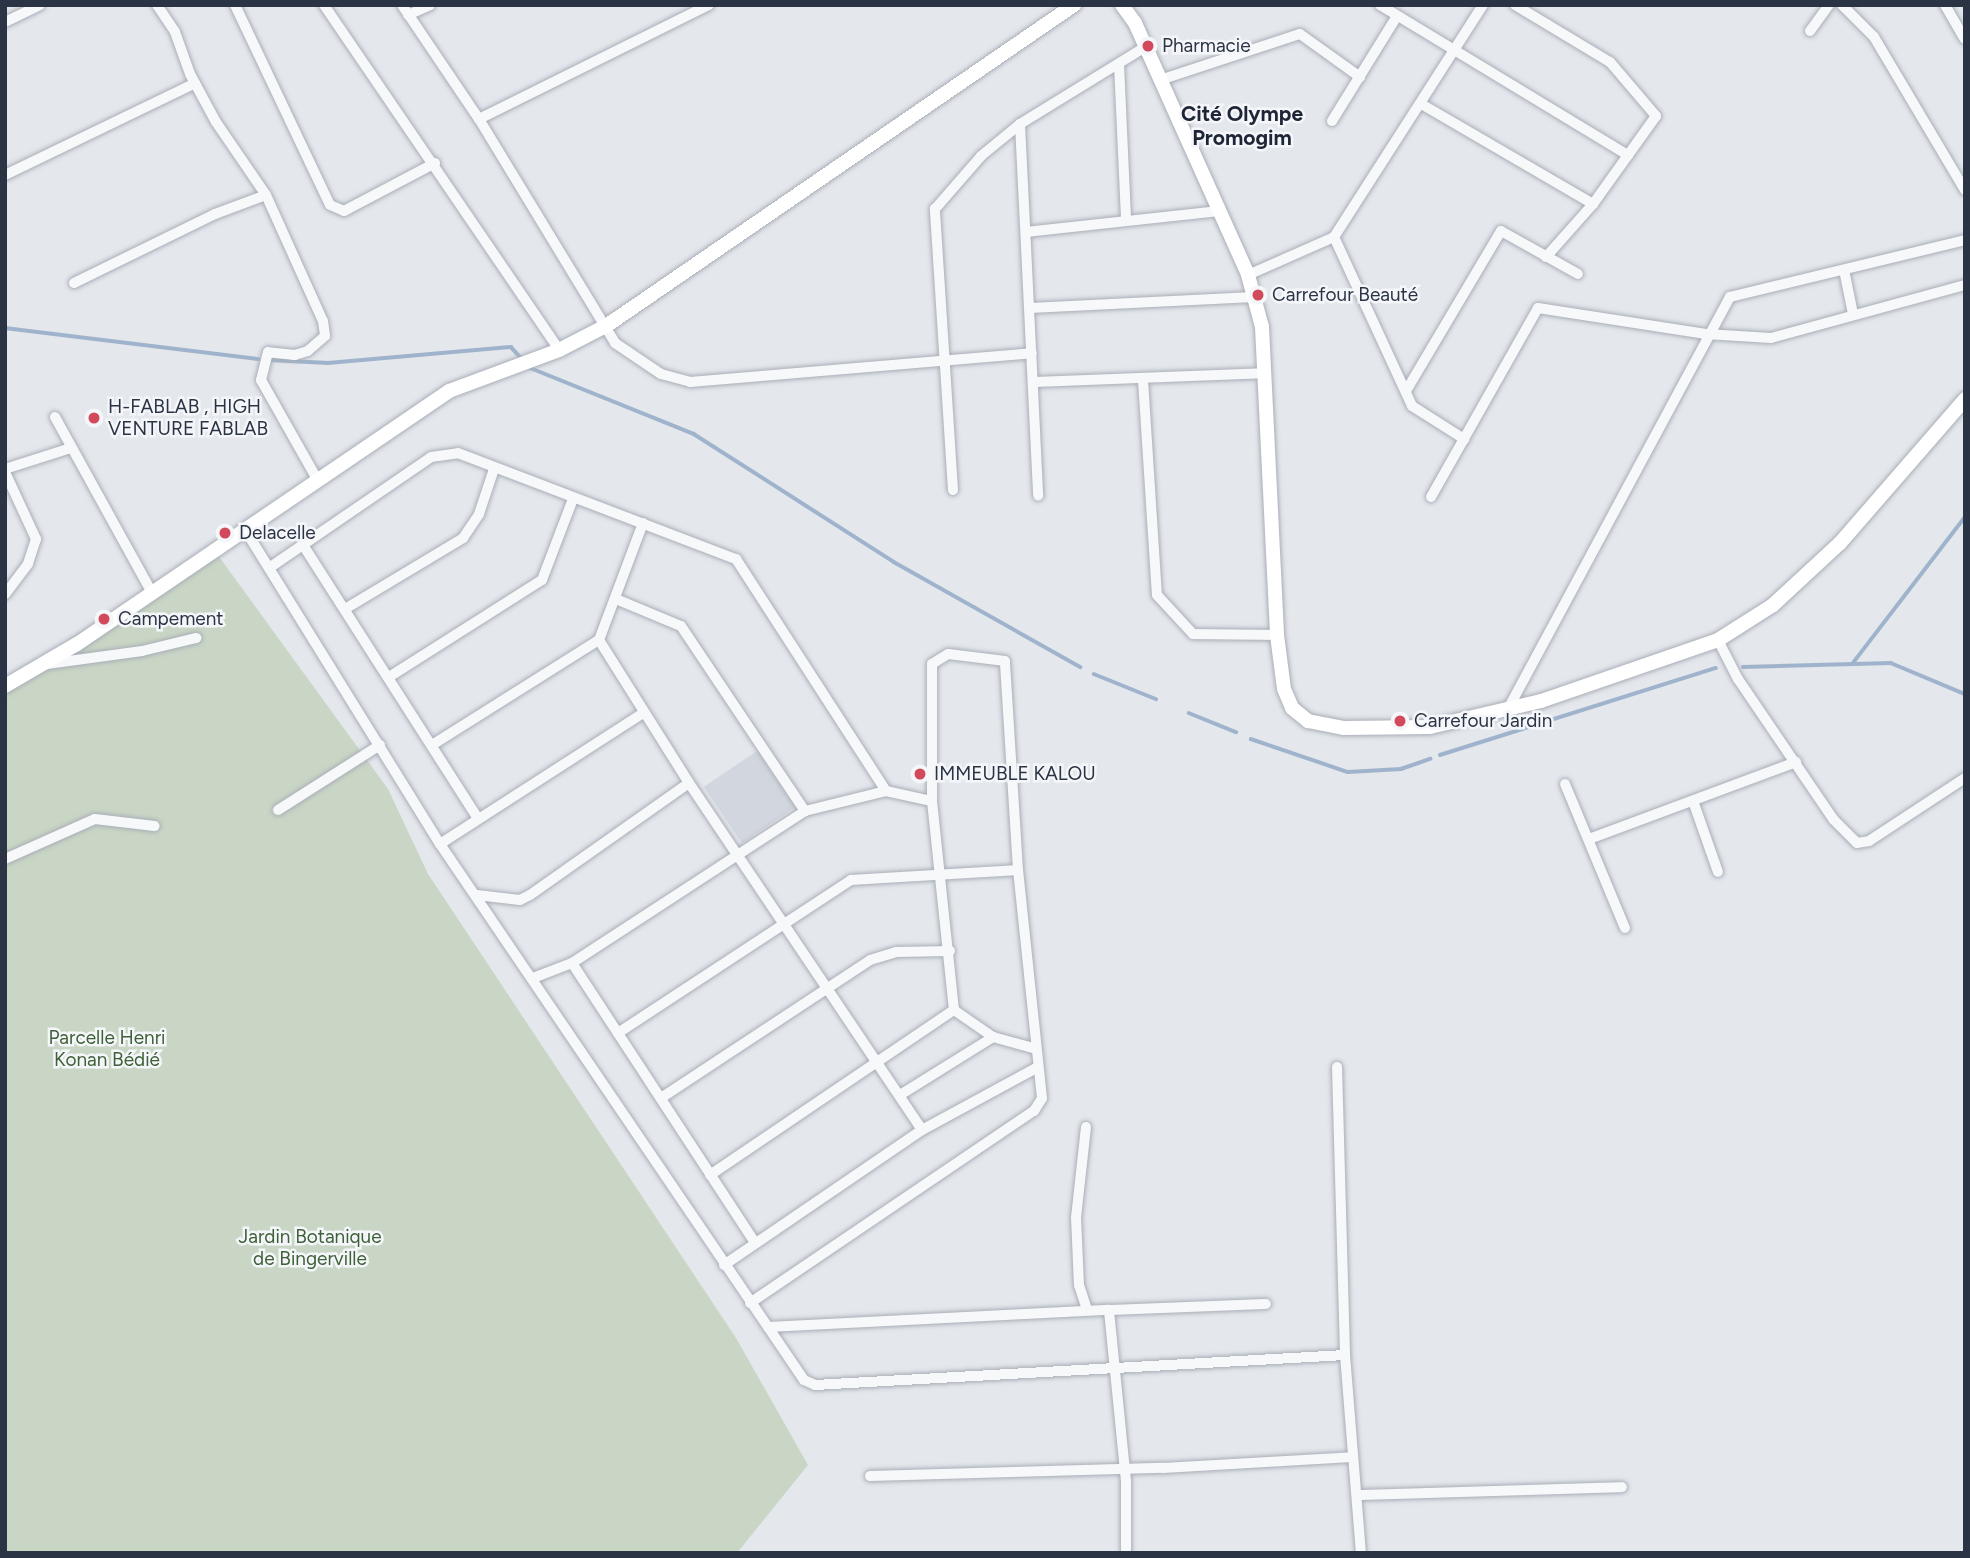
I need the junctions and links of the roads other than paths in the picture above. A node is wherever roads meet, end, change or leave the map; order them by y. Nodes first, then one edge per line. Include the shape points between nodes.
1 (40, 5) edge
2 (157, 5) edge
3 (235, 5) edge
4 (324, 5) edge
5 (429, 5) edge
6 (1074, 5) edge
7 (1122, 5) edge
8 (1380, 5) edge
9 (1483, 5) edge
10 (1515, 5) edge
11 (1829, 5) edge
12 (1842, 5) edge
13 (1945, 5) edge
14 (701, 7) edge
15 (405, 10) edge
16 (1396, 16) junction
17 (5, 22) edge
18 (1810, 31) dead end
19 (1965, 39) edge
20 (1145, 47) junction
21 (1458, 49) junction
22 (1119, 64) junction
23 (1360, 77) junction
24 (1160, 80) junction
25 (195, 83) junction
26 (1423, 105) junction
27 (479, 119) junction
28 (1332, 121) dead end
29 (1020, 124) junction
30 (1628, 155) junction
31 (435, 163) junction
32 (5, 175) edge
33 (1965, 190) edge
34 (266, 195) junction
35 (1593, 204) junction
36 (1219, 211) junction
37 (1126, 220) junction
38 (1026, 232) junction
39 (1334, 237) junction
40 (1965, 240) edge
41 (1546, 257) junction
42 (1844, 270) junction
43 (1578, 274) dead end
44 (1248, 275) junction
45 (74, 283) dead end
46 (1965, 285) edge
47 (1254, 297) junction
48 (1030, 308) junction
49 (1853, 314) junction
50 (606, 327) junction
51 (1706, 334) junction
52 (559, 350) junction
53 (1032, 353) junction
54 (947, 361) junction
55 (1265, 373) junction
56 (1143, 380) junction
57 (1033, 382) junction
58 (1406, 391) junction
59 (1965, 399) edge
60 (55, 417) dead end
61 (1464, 439) junction
62 (71, 447) junction
63 (494, 469) junction
64 (6, 475) edge
65 (317, 479) junction
66 (953, 490) dead end
67 (1038, 496) dead end
68 (1431, 496) dead end
69 (573, 499) junction
70 (643, 523) junction
71 (244, 528) junction
72 (303, 545) junction
73 (268, 568) junction
74 (152, 593) junction
75 (5, 594) edge
76 (616, 599) junction
77 (345, 609) junction
78 (1277, 635) junction
79 (196, 638) dead end
80 (599, 640) junction
81 (1718, 640) junction
82 (44, 664) junction
83 (389, 677) junction
84 (5, 686) edge
85 (1508, 709) junction
86 (643, 713) junction
87 (380, 745) junction
88 (432, 745) junction
89 (1796, 762) junction
90 (1965, 778) edge
91 (689, 783) junction
92 (1564, 784) dead end
93 (886, 791) junction
94 (932, 801) junction
95 (1693, 801) junction
96 (278, 810) dead end
97 (805, 811) junction
98 (478, 820) junction
99 (155, 826) dead end
100 (1589, 839) junction
101 (439, 844) junction
102 (738, 854) junction
103 (5, 859) edge
104 (1018, 870) junction
105 (1718, 872) dead end
106 (942, 873) junction
107 (477, 895) junction
108 (784, 924) junction
109 (1625, 928) dead end
110 (950, 951) junction
111 (572, 963) junction
112 (533, 978) junction
113 (826, 988) junction
114 (954, 1010) junction
115 (618, 1033) junction
116 (993, 1037) junction
117 (1033, 1048) junction
118 (877, 1063) junction
119 (1038, 1067) junction
120 (1337, 1067) dead end
121 (900, 1095) junction
122 (661, 1098) junction
123 (1086, 1126) dead end
124 (922, 1130) junction
125 (710, 1174) junction
126 (755, 1243) junction
127 (724, 1265) junction
128 (750, 1303) junction
129 (1266, 1304) dead end
130 (1087, 1309) junction
131 (1109, 1310) junction
132 (768, 1327) junction
133 (1345, 1355) junction
134 (1118, 1366) junction
135 (1352, 1457) junction
136 (1125, 1468) junction
137 (870, 1476) dead end
138 (1622, 1487) dead end
139 (1358, 1495) junction
140 (1126, 1553) edge
141 (1361, 1553) edge

1 - 17 street
2 - 25 street via 175,32
3 - 31 street via 330,205 344,211
4 - 31 street
5 - 15 street
6 - 50 street
7 - 20 street
8 - 16 street
9 - 21 street
10 - 30 street via 1610,62 1656,116
11 - 18 street
12 - 33 street via 1874,37
13 - 19 street
14 - 27 street
15 - 27 street
16 - 21 street
16 - 23 street
20 - 22 street
20 - 24 street
21 - 26 street
21 - 30 street
22 - 29 street
22 - 37 street
23 - 24 street via 1300,34
23 - 28 street
24 - 36 street
25 - 32 street
25 - 34 street
26 - 35 street
26 - 39 street
27 - 50 street
29 - 38 street
29 - 54 street via 981,156 935,209
30 - 35 street
31 - 52 street
34 - 45 street via 215,214
34 - 65 street via 326,331 314,347 300,354 268,352 261,380
35 - 41 street
36 - 37 street
36 - 44 street
37 - 38 street
38 - 48 street
39 - 44 street
39 - 58 street
40 - 42 street
41 - 43 street
41 - 58 street via 1501,231
42 - 49 street
42 - 51 street via 1730,296
44 - 47 street
46 - 49 street
47 - 48 street
47 - 55 street via 1262,327
48 - 53 street
49 - 51 street via 1771,338
50 - 52 street
50 - 54 street via 615,343 638,360 661,374 690,382
51 - 61 street via 1538,308
51 - 85 street
52 - 65 street via 466,382
53 - 54 street
53 - 57 street
54 - 66 street
55 - 56 street
55 - 78 street
56 - 57 street
56 - 78 street via 1157,596 1193,635
57 - 67 street
58 - 61 street via 1412,406
59 - 81 street via 1840,543 1773,605
60 - 62 street
61 - 68 street
62 - 64 street
62 - 74 street
63 - 69 street
63 - 72 street via 458,453 431,457
63 - 77 street via 479,514 463,538
64 - 75 street via 36,539 27,564
65 - 71 street
69 - 70 street
69 - 83 street via 542,580
70 - 76 street
70 - 93 street via 736,559
71 - 73 street
71 - 74 street
72 - 73 street
72 - 77 street
73 - 87 street
74 - 82 street
76 - 80 street
76 - 97 street via 681,626
77 - 83 street
78 - 85 street via 1284,689 1292,708 1308,722 1344,728 1430,727
79 - 82 street via 142,651
80 - 86 street
80 - 88 street
81 - 85 street
81 - 89 street via 1738,679
82 - 84 street
83 - 88 street
86 - 91 street
86 - 98 street
87 - 96 street
87 - 101 street
88 - 98 street
89 - 90 street via 1833,820 1857,843 1869,841
89 - 95 street
91 - 102 street
91 - 107 street via 530,895 520,900
92 - 100 street
93 - 94 street
93 - 97 street
94 - 104 street via 932,664 948,654 1005,661
94 - 106 street
95 - 100 street
95 - 105 street
97 - 102 street
98 - 101 street
99 - 103 street via 95,819
100 - 109 street
101 - 107 street
102 - 108 street
102 - 111 street
104 - 106 street
104 - 117 street
106 - 108 street via 851,880
106 - 110 street
107 - 112 street
108 - 113 street
108 - 115 street
110 - 113 street via 881,955
110 - 114 street
111 - 112 street
111 - 115 street
112 - 127 street
113 - 118 street
113 - 122 street
114 - 116 street
114 - 118 street
115 - 122 street
116 - 117 street
116 - 121 street
117 - 119 street
118 - 121 street
118 - 125 street
119 - 124 street
119 - 128 street via 1044,1087 1034,1111
120 - 133 street
121 - 124 street
122 - 125 street
123 - 130 street via 1076,1217 1079,1285
124 - 126 street
125 - 126 street
126 - 127 street
127 - 128 street
128 - 132 street
129 - 131 street
130 - 131 street
130 - 132 street
131 - 134 street
132 - 134 street via 803,1380 815,1385
133 - 134 street
133 - 135 street
134 - 136 street
135 - 136 street
135 - 139 street
136 - 137 street
136 - 140 street
138 - 139 street
139 - 141 street

